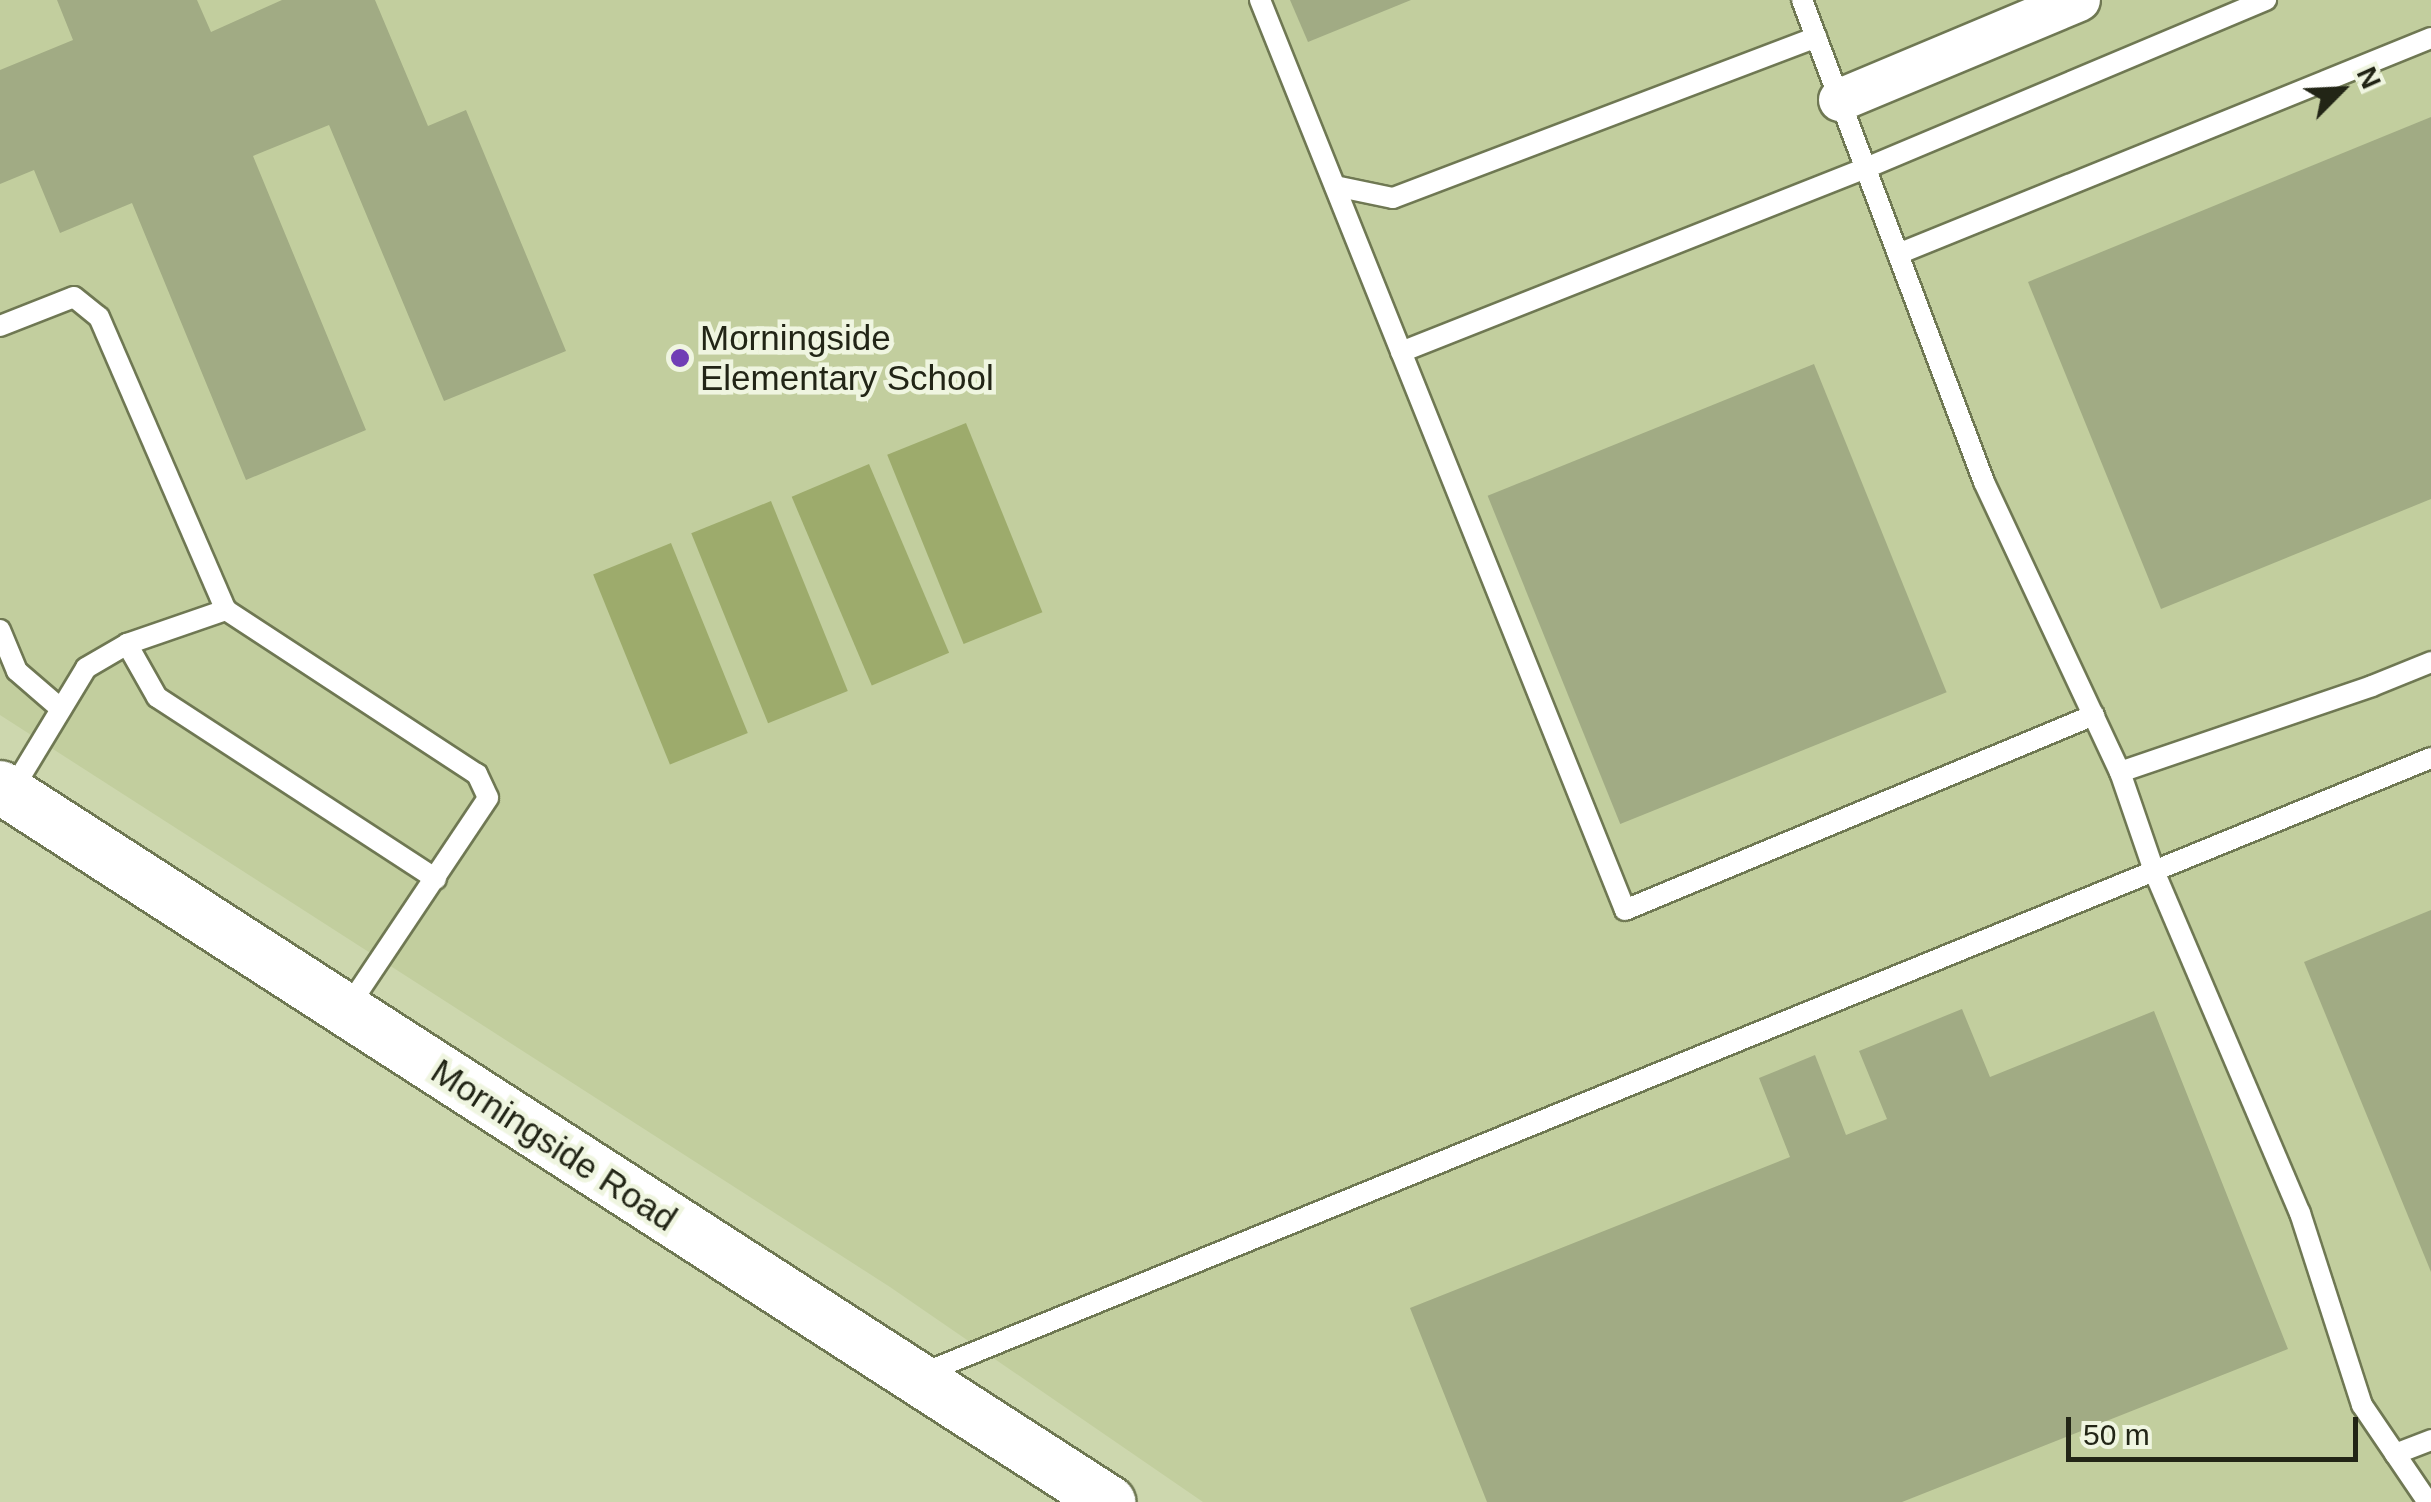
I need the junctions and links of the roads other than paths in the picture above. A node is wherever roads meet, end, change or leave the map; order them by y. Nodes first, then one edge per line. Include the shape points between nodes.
1 (1260, 0) edge
2 (1802, 0) edge
3 (2079, 0) edge
4 (2266, 0) edge
5 (1816, 36) junction
6 (2431, 38) edge
7 (1840, 100) junction
8 (1866, 168) junction
9 (1335, 186) junction
10 (1898, 254) junction
11 (0, 326) edge
12 (1401, 352) junction
13 (226, 610) junction
14 (0, 630) edge
15 (127, 644) junction
16 (2431, 662) edge
17 (60, 709) junction
18 (2094, 716) junction
19 (2431, 758) edge
20 (2120, 772) junction
21 (4, 792) edge
22 (2154, 871) junction
23 (436, 878) junction
24 (346, 1010) junction
25 (913, 1377) junction
26 (2431, 1440) edge
27 (2395, 1454) junction
28 (1109, 1502) edge
29 (2428, 1502) edge

1 - 9 lane
2 - 5 lane
3 - 7 street
4 - 8 lane
5 - 7 lane
5 - 9 lane via 1392,198
6 - 10 lane
7 - 8 lane
8 - 10 lane
8 - 12 lane
9 - 12 lane
10 - 18 lane via 1984,482
11 - 13 lane via 74,297 100,316
12 - 18 lane via 1625,910
13 - 15 lane
13 - 23 lane via 477,774 488,798
14 - 17 lane via 17,671
15 - 17 lane via 86,668
15 - 23 lane via 157,697
16 - 20 lane
17 - 21 lane
18 - 20 lane
19 - 22 lane
20 - 22 lane
21 - 24 street, Morningside Road
22 - 25 lane
22 - 27 lane via 2300,1213 2362,1406
23 - 24 lane
24 - 25 street, Morningside Road
25 - 28 street, Morningside Road
26 - 27 lane
27 - 29 lane

